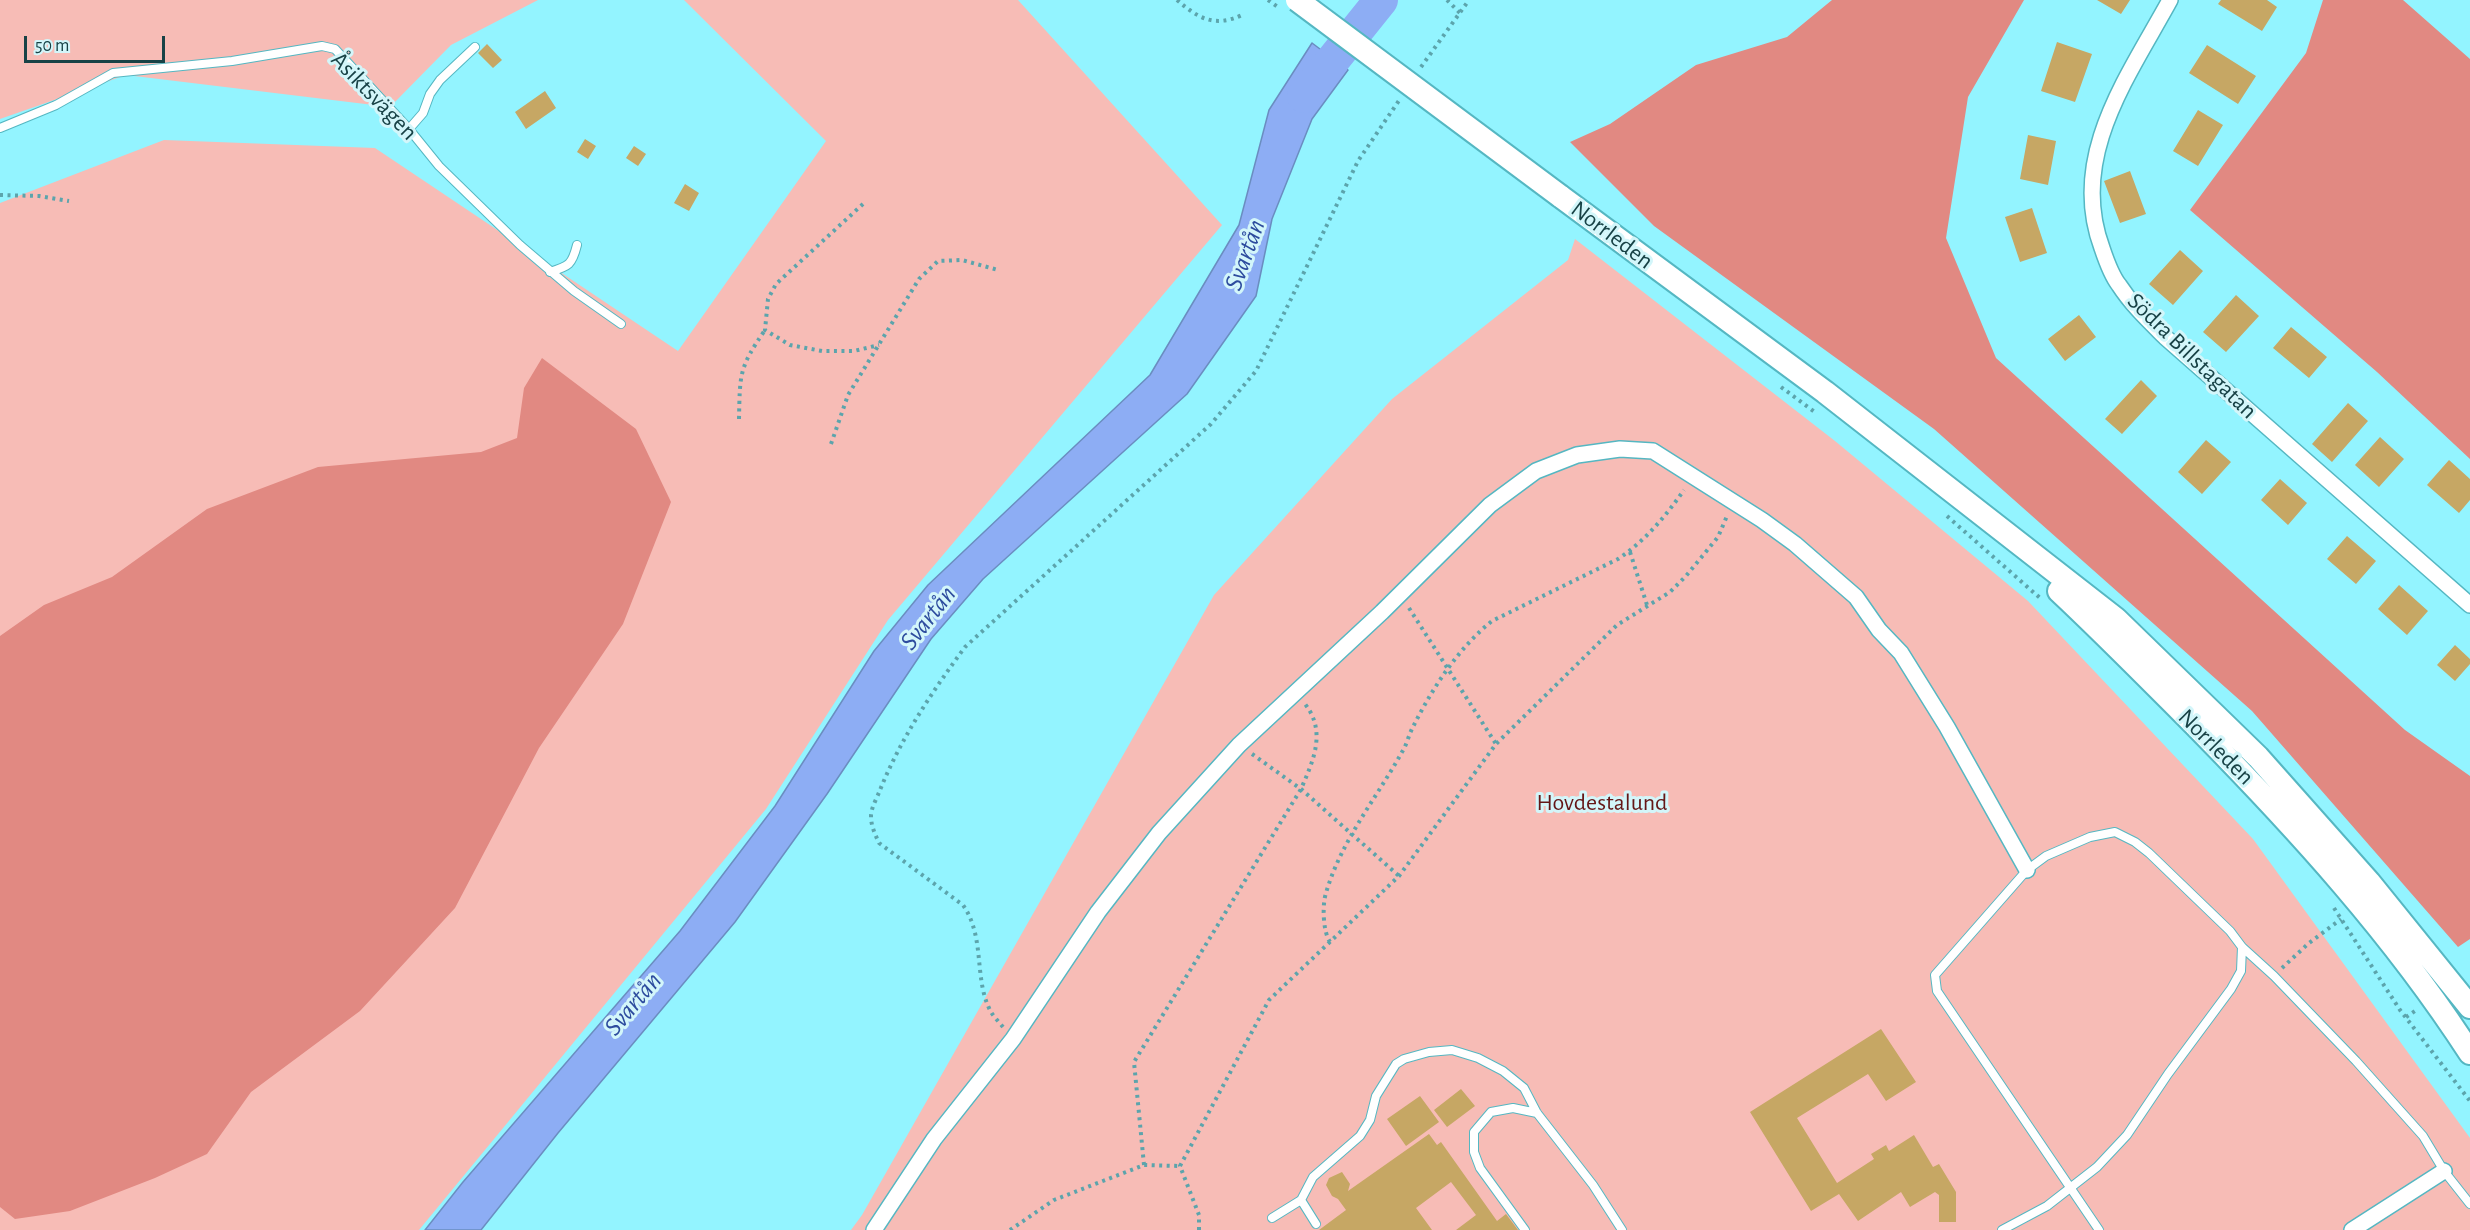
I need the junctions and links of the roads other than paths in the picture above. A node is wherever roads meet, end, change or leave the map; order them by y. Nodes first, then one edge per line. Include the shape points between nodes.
1 (1297, 0) edge
2 (2170, 0) edge
3 (475, 47) dead end
4 (0, 129) edge
5 (409, 129) junction
6 (577, 245) dead end
7 (550, 272) junction
8 (621, 324) dead end
9 (1928, 470) junction
10 (2470, 605) edge
11 (2027, 870) junction
12 (2242, 947) junction
13 (2467, 999) edge
14 (2466, 1031) edge
15 (2470, 1053) edge
16 (1538, 1113) junction
17 (2444, 1170) junction
18 (2070, 1187) junction
19 (1300, 1200) junction
20 (2470, 1204) edge
21 (1272, 1218) dead end
22 (1316, 1224) dead end
23 (874, 1230) edge
24 (1525, 1230) edge
25 (1622, 1230) edge
26 (2002, 1230) edge
27 (2098, 1230) edge
28 (2352, 1230) edge

1 - 9 main road, Norrleden, bridge
2 - 10 street, Södra Billstagatan via 2108,117 2092,168 2094,227 2117,283 2165,337
3 - 5 lane via 440,80 423,113
4 - 5 lane, Åsiktsvägen via 56,105 113,73 232,62 321,46 335,49
5 - 7 lane, Åsiktsvägen via 439,166
6 - 7 lane via 573,261
7 - 8 lane, Åsiktsvägen
9 - 13 main road, Norrleden via 2116,619 2193,691 2258,757
9 - 14 main road, Norrleden via 2100,628 2259,791
11 - 12 lane via 2070,844 2115,832 2149,853
11 - 18 lane via 1934,980 1937,991
11 - 23 street via 1901,653 1856,597 1796,544 1653,451 1577,455 1536,471 1490,505 1239,745 1159,833 1098,912 1013,1039 934,1139
12 - 17 lane via 2356,1061 2423,1136
12 - 18 lane via 2241,971 2231,989 2127,1135 2097,1167
14 - 15 main road, Norrleden
16 - 19 lane via 1524,1088 1478,1058 1452,1050 1404,1059 1396,1064 1376,1096 1370,1120 1360,1136 1313,1177
16 - 24 lane via 1513,1108 1491,1112 1474,1132 1474,1152 1480,1168
16 - 25 lane
17 - 20 lane
17 - 28 street
18 - 26 lane via 2048,1206
18 - 27 lane
19 - 21 lane
19 - 22 lane

